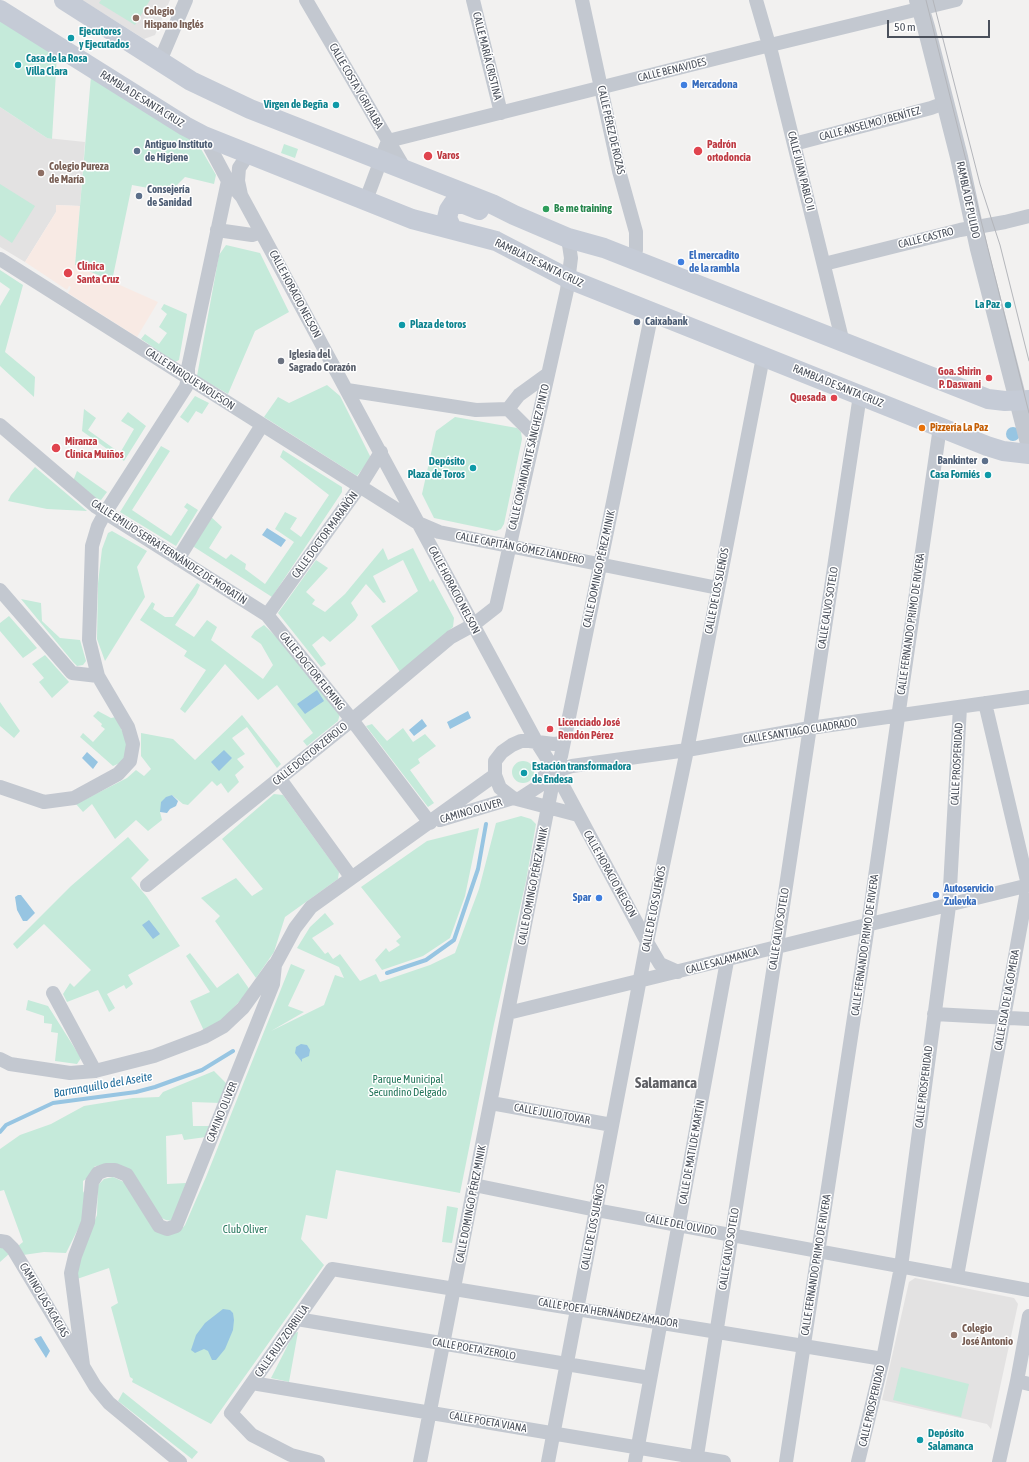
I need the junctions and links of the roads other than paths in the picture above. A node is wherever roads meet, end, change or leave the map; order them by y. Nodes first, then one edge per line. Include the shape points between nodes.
1 (64, 0) edge
2 (186, 0) edge
3 (306, 0) edge
4 (473, 0) edge
5 (582, 0) edge
6 (756, 0) edge
7 (956, 0) edge
8 (919, 4) edge
9 (0, 10) edge
10 (769, 45) junction
11 (160, 61) junction
12 (600, 88) junction
13 (944, 100) junction
14 (501, 112) junction
15 (204, 136) junction
16 (388, 141) junction
17 (794, 144) junction
18 (252, 155) junction
19 (381, 160) junction
20 (407, 171) junction
21 (228, 181) junction
22 (242, 197) junction
23 (366, 200) junction
24 (514, 215) junction
25 (1029, 216) edge
26 (975, 227) junction
27 (452, 229) junction
28 (216, 230) junction
29 (261, 232) junction
30 (568, 238) junction
31 (0, 259) edge
32 (632, 259) junction
33 (824, 264) junction
34 (569, 279) junction
35 (652, 312) junction
36 (844, 343) junction
37 (763, 357) junction
38 (548, 374) junction
39 (188, 377) junction
40 (347, 390) junction
41 (860, 395) junction
42 (1024, 400) edge
43 (508, 408) junction
44 (0, 425) edge
45 (262, 425) junction
46 (940, 427) junction
47 (534, 436) junction
48 (1029, 443) edge
49 (381, 452) junction
50 (1029, 454) edge
51 (360, 486) junction
52 (398, 488) junction
53 (379, 499) junction
54 (105, 513) junction
55 (418, 523) junction
56 (510, 545) junction
57 (178, 559) junction
58 (600, 563) junction
59 (718, 588) junction
60 (0, 590) edge
61 (267, 615) junction
62 (473, 625) junction
63 (98, 676) junction
64 (1029, 696) edge
65 (986, 703) junction
66 (960, 707) junction
67 (898, 715) junction
68 (352, 720) junction
69 (810, 728) junction
70 (536, 741) junction
71 (562, 743) junction
72 (687, 750) junction
73 (572, 766) junction
74 (552, 768) junction
75 (495, 775) junction
76 (280, 779) junction
77 (561, 784) junction
78 (0, 787) edge
79 (516, 799) junction
80 (548, 807) junction
81 (578, 815) junction
82 (430, 822) junction
83 (351, 877) junction
84 (147, 885) dead end
85 (1028, 885) edge
86 (949, 906) junction
87 (868, 925) junction
88 (647, 942) junction
89 (777, 946) junction
90 (727, 960) junction
91 (274, 965) junction
92 (678, 972) junction
93 (640, 981) junction
94 (53, 993) dead end
95 (508, 1013) junction
96 (934, 1014) junction
97 (1004, 1018) junction
98 (1029, 1019) edge
99 (0, 1059) edge
100 (95, 1071) junction
101 (491, 1103) junction
102 (612, 1125) junction
103 (474, 1185) junction
104 (596, 1210) junction
105 (679, 1224) junction
106 (732, 1235) junction
107 (0, 1241) edge
108 (817, 1252) junction
109 (901, 1267) junction
110 (332, 1269) joint
111 (957, 1276) junction
112 (454, 1290) junction
113 (1029, 1290) edge
114 (75, 1307) junction
115 (577, 1308) junction
116 (51, 1312) junction
117 (1029, 1316) edge
118 (297, 1319) junction
119 (661, 1322) junction
120 (716, 1331) junction
121 (443, 1343) junction
122 (803, 1346) junction
123 (883, 1359) junction
124 (567, 1364) junction
125 (83, 1365) junction
126 (650, 1378) junction
127 (1023, 1383) edge
128 (252, 1384) junction
129 (430, 1412) junction
130 (553, 1434) junction
131 (638, 1448) junction
132 (696, 1460) edge
133 (180, 1462) edge
134 (318, 1462) edge
135 (420, 1462) edge
136 (548, 1462) edge
137 (635, 1462) edge
138 (724, 1462) edge
139 (786, 1462) edge
140 (858, 1462) edge
141 (999, 1462) edge

1 - 11 main road
2 - 11 street
3 - 16 street, CALLE COSTA Y GRIJALBA
4 - 14 street, CALLE MARÍA CRISTINA
5 - 12 street, CALLE PÉREZ DE ROZAS
6 - 10 street, CALLE JUAN PABLO II
7 - 8 street, CALLE BENAVIDES
8 - 10 street, CALLE BENAVIDES
8 - 13 street, RAMBLA DE PULIDO
9 - 15 main road, RAMBLA DE SANTA CRUZ
10 - 12 street, CALLE BENAVIDES
10 - 17 street, CALLE JUAN PABLO II
11 - 19 main road via 191,81 230,100
12 - 14 street, CALLE BENAVIDES
12 - 32 street, CALLE PÉREZ DE ROZAS via 636,232 637,242
13 - 17 street, CALLE ANSELMO J BENÍTEZ via 931,108
13 - 26 street, RAMBLA DE PULIDO
14 - 16 street, CALLE BENAVIDES
15 - 18 main road, RAMBLA DE SANTA CRUZ
15 - 21 street
16 - 19 street
16 - 20 street, CALLE COSTA Y GRIJALBA
17 - 33 street, CALLE JUAN PABLO II
18 - 22 street via 245,159 239,168 238,181
18 - 23 main road, RAMBLA DE SANTA CRUZ
19 - 20 main road
19 - 23 street
20 - 24 main road
21 - 22 street
21 - 28 street
22 - 29 street, CALLE HORACIO NELSON
23 - 27 main road, RAMBLA DE SANTA CRUZ via 428,224
24 - 27 main road via 490,214 458,203 453,204 447,218
24 - 30 main road
25 - 26 street, CALLE CASTRO
26 - 33 street, CALLE CASTRO
26 - 42 street, RAMBLA DE PULIDO via 979,249
27 - 34 main road, RAMBLA DE SANTA CRUZ via 496,240
28 - 29 street via 252,235
28 - 39 street
29 - 40 street, CALLE HORACIO NELSON
30 - 32 main road
30 - 34 street, CALLE COMANDANTE SÁNCHEZ PINTO via 571,254
31 - 39 street, CALLE ENRIQUE WOLFSON
32 - 36 main road
33 - 36 street, CALLE JUAN PABLO II
34 - 35 main road, RAMBLA DE SANTA CRUZ
34 - 38 street, CALLE COMANDANTE SÁNCHEZ PINTO
35 - 37 main road, RAMBLA DE SANTA CRUZ
35 - 58 street, CALLE DOMINGO PÉREZ MINIK
36 - 42 main road via 988,399
37 - 41 main road, RAMBLA DE SANTA CRUZ
37 - 59 street, CALLE DE LOS SUEÑOS
38 - 43 street via 519,395
38 - 47 street, CALLE COMANDANTE SÁNCHEZ PINTO
39 - 45 street, CALLE ENRIQUE WOLFSON
39 - 54 street via 186,387
40 - 43 street via 476,410
40 - 49 street, CALLE HORACIO NELSON
41 - 46 main road, RAMBLA DE SANTA CRUZ
41 - 69 street, CALLE CALVO SOTELO
42 - 48 street, RAMBLA DE PULIDO
43 - 47 street
44 - 54 street, CALLE EMILIO SERRA FERNÁNDEZ DE MORATÍN
45 - 51 street, CALLE ENRIQUE WOLFSON
45 - 57 street
46 - 50 main road, RAMBLA DE SANTA CRUZ via 997,449
46 - 67 street, CALLE FERNANDO PRIMO DE RIVERA
47 - 56 street, CALLE COMANDANTE SÁNCHEZ PINTO
49 - 51 street, CALLE DOCTOR MARAÑÓN
49 - 52 street, CALLE HORACIO NELSON
51 - 53 street, CALLE ENRIQUE WOLFSON
51 - 61 street, CALLE DOCTOR MARAÑÓN
52 - 53 street
52 - 55 street, CALLE HORACIO NELSON
53 - 55 street, CALLE ENRIQUE WOLFSON
54 - 57 street, CALLE EMILIO SERRA FERNÁNDEZ DE MORATÍN
54 - 63 street via 92,546 89,640
55 - 56 street, CALLE CAPITÁN GÓMEZ LANDERO via 439,532
55 - 62 street, CALLE HORACIO NELSON
56 - 58 street, CALLE CAPITÁN GÓMEZ LANDERO
56 - 62 street, CALLE COMANDANTE SÁNCHEZ PINTO via 496,607
57 - 61 street, CALLE EMILIO SERRA FERNÁNDEZ DE MORATÍN
58 - 59 street, CALLE CAPITÁN GÓMEZ LANDERO
58 - 71 street, CALLE DOMINGO PÉREZ MINIK
59 - 72 street, CALLE DE LOS SUEÑOS
60 - 63 street via 72,673
61 - 68 street, CALLE DOCTOR FLEMING
62 - 68 street, CALLE DOCTOR ZEROLO via 451,637
62 - 70 street, CALLE HORACIO NELSON
63 - 78 street via 128,727 133,744 130,761 118,774 74,798 44,802
64 - 65 street, CALLE SANTIAGO CUADRADO
65 - 66 street, CALLE SANTIAGO CUADRADO
65 - 85 street, CALLE ISLA DE LA GOMERA
66 - 67 street, CALLE SANTIAGO CUADRADO
66 - 86 street, CALLE PROSPERIDAD
67 - 69 street, CALLE SANTIAGO CUADRADO
67 - 87 street, CALLE FERNANDO PRIMO DE RIVERA
68 - 76 street, CALLE DOCTOR ZEROLO
68 - 82 street, CALLE DOCTOR FLEMING
69 - 72 street, CALLE SANTIAGO CUADRADO
69 - 89 street, CALLE CALVO SOTELO
70 - 71 street
70 - 74 street, CALLE HORACIO NELSON
70 - 75 street via 521,741 502,752 495,761
71 - 74 street, CALLE DOMINGO PÉREZ MINIK via 561,756
72 - 73 street, CALLE SANTIAGO CUADRADO
72 - 88 street, CALLE DE LOS SUEÑOS
73 - 74 street, CALLE SANTIAGO CUADRADO
73 - 77 street
74 - 77 street, CALLE HORACIO NELSON
74 - 79 street via 539,786
74 - 80 street, CALLE DOMINGO PÉREZ MINIK
75 - 79 street via 500,788
75 - 82 street, CAMINO OLIVER
76 - 83 street
76 - 84 street, CALLE DOCTOR ZEROLO
77 - 81 street, CALLE HORACIO NELSON
79 - 80 street
79 - 82 street, CAMINO OLIVER
80 - 81 street
80 - 95 street, CALLE DOMINGO PÉREZ MINIK
81 - 88 street, CALLE HORACIO NELSON
82 - 83 street, CAMINO OLIVER
83 - 91 street, CAMINO OLIVER via 311,908 295,928
85 - 86 street, CALLE SALAMANCA
85 - 97 street, CALLE ISLA DE LA GOMERA
86 - 87 street, CALLE SALAMANCA
86 - 96 street, CALLE PROSPERIDAD
87 - 89 street, CALLE SALAMANCA
87 - 108 street, CALLE FERNANDO PRIMO DE RIVERA
88 - 92 street, CALLE HORACIO NELSON via 660,964
88 - 93 street, CALLE DE LOS SUEÑOS
89 - 90 street, CALLE SALAMANCA
89 - 106 street, CALLE CALVO SOTELO
90 - 92 street, CALLE SALAMANCA
90 - 105 street, CALLE DE MATILDE MARTÍN
91 - 100 street via 243,1008 217,1030 154,1056
91 - 114 street, CAMINO OLIVER via 273,984 176,1226 167,1229 159,1226 127,1175 115,1170 106,1170 98,1173 92,1182 88,1222 71,1273
92 - 93 street, CALLE SALAMANCA
93 - 95 street, CALLE SALAMANCA
93 - 102 street, CALLE DE LOS SUEÑOS
94 - 100 street
95 - 101 street, CALLE DOMINGO PÉREZ MINIK
96 - 97 street
96 - 109 street, CALLE PROSPERIDAD
97 - 98 street
97 - 111 street, CALLE ISLA DE LA GOMERA
99 - 100 street via 10,1064 42,1070 70,1073
101 - 102 street, CALLE JULIO TOVAR
101 - 103 street, CALLE DOMINGO PÉREZ MINIK
102 - 104 street, CALLE DE LOS SUEÑOS
103 - 104 street, CALLE DEL OLVIDO
103 - 112 street, CALLE DOMINGO PÉREZ MINIK
104 - 105 street, CALLE DEL OLVIDO
104 - 115 street, CALLE DE LOS SUEÑOS
105 - 106 street, CALLE DEL OLVIDO
105 - 119 street, CALLE DE MATILDE MARTÍN
106 - 108 street, CALLE DEL OLVIDO
106 - 120 street, CALLE CALVO SOTELO
107 - 116 street, CAMINO LAS ACACIAS via 6,1242 13,1249
108 - 109 street, CALLE DEL OLVIDO
108 - 122 street, CALLE FERNANDO PRIMO DE RIVERA
109 - 111 street, CALLE DEL OLVIDO
109 - 123 street, CALLE PROSPERIDAD
110 - 112 street, CALLE POETA HERNÁNDEZ AMADOR
110 - 118 street, CALLE RUIZ ZORRILLA
111 - 113 street, CALLE DEL OLVIDO
112 - 115 street, CALLE POETA HERNÁNDEZ AMADOR
112 - 121 street, CALLE DOMINGO PÉREZ MINIK
114 - 116 street via 70,1314 61,1316
114 - 125 street, CAMINO OLIVER
115 - 119 street, CALLE POETA HERNÁNDEZ AMADOR
115 - 124 street, CALLE DE LOS SUEÑOS
116 - 125 street, CAMINO LAS ACACIAS
117 - 127 street
118 - 121 street, CALLE POETA ZEROLO
118 - 128 street, CALLE RUIZ ZORRILLA
119 - 120 street, CALLE POETA HERNÁNDEZ AMADOR
119 - 126 street, CALLE DE MATILDE MARTÍN
120 - 122 street, CALLE POETA HERNÁNDEZ AMADOR
120 - 132 street, CALLE CALVO SOTELO
121 - 124 street, CALLE POETA ZEROLO
121 - 129 street, CALLE DOMINGO PÉREZ MINIK
122 - 123 street, CALLE POETA HERNÁNDEZ AMADOR
122 - 139 street, CALLE FERNANDO PRIMO DE RIVERA
123 - 140 street, CALLE PROSPERIDAD
124 - 126 street, CALLE POETA ZEROLO
124 - 130 street, CALLE DE LOS SUEÑOS
125 - 133 street, CAMINO LAS ACACIAS via 109,1403
126 - 131 street, CALLE DE MATILDE MARTÍN
127 - 141 street
128 - 129 street, CALLE POETA VIANA
128 - 134 street, CALLE RUIZ ZORRILLA via 231,1413 252,1435 291,1455
129 - 130 street, CALLE POETA VIANA
129 - 135 street, CALLE DOMINGO PÉREZ MINIK
130 - 131 street, CALLE POETA VIANA
130 - 136 street, CALLE DE LOS SUEÑOS
131 - 132 street, CALLE POETA VIANA
131 - 137 street, CALLE DE MATILDE MARTÍN
132 - 138 street, CALLE POETA VIANA

